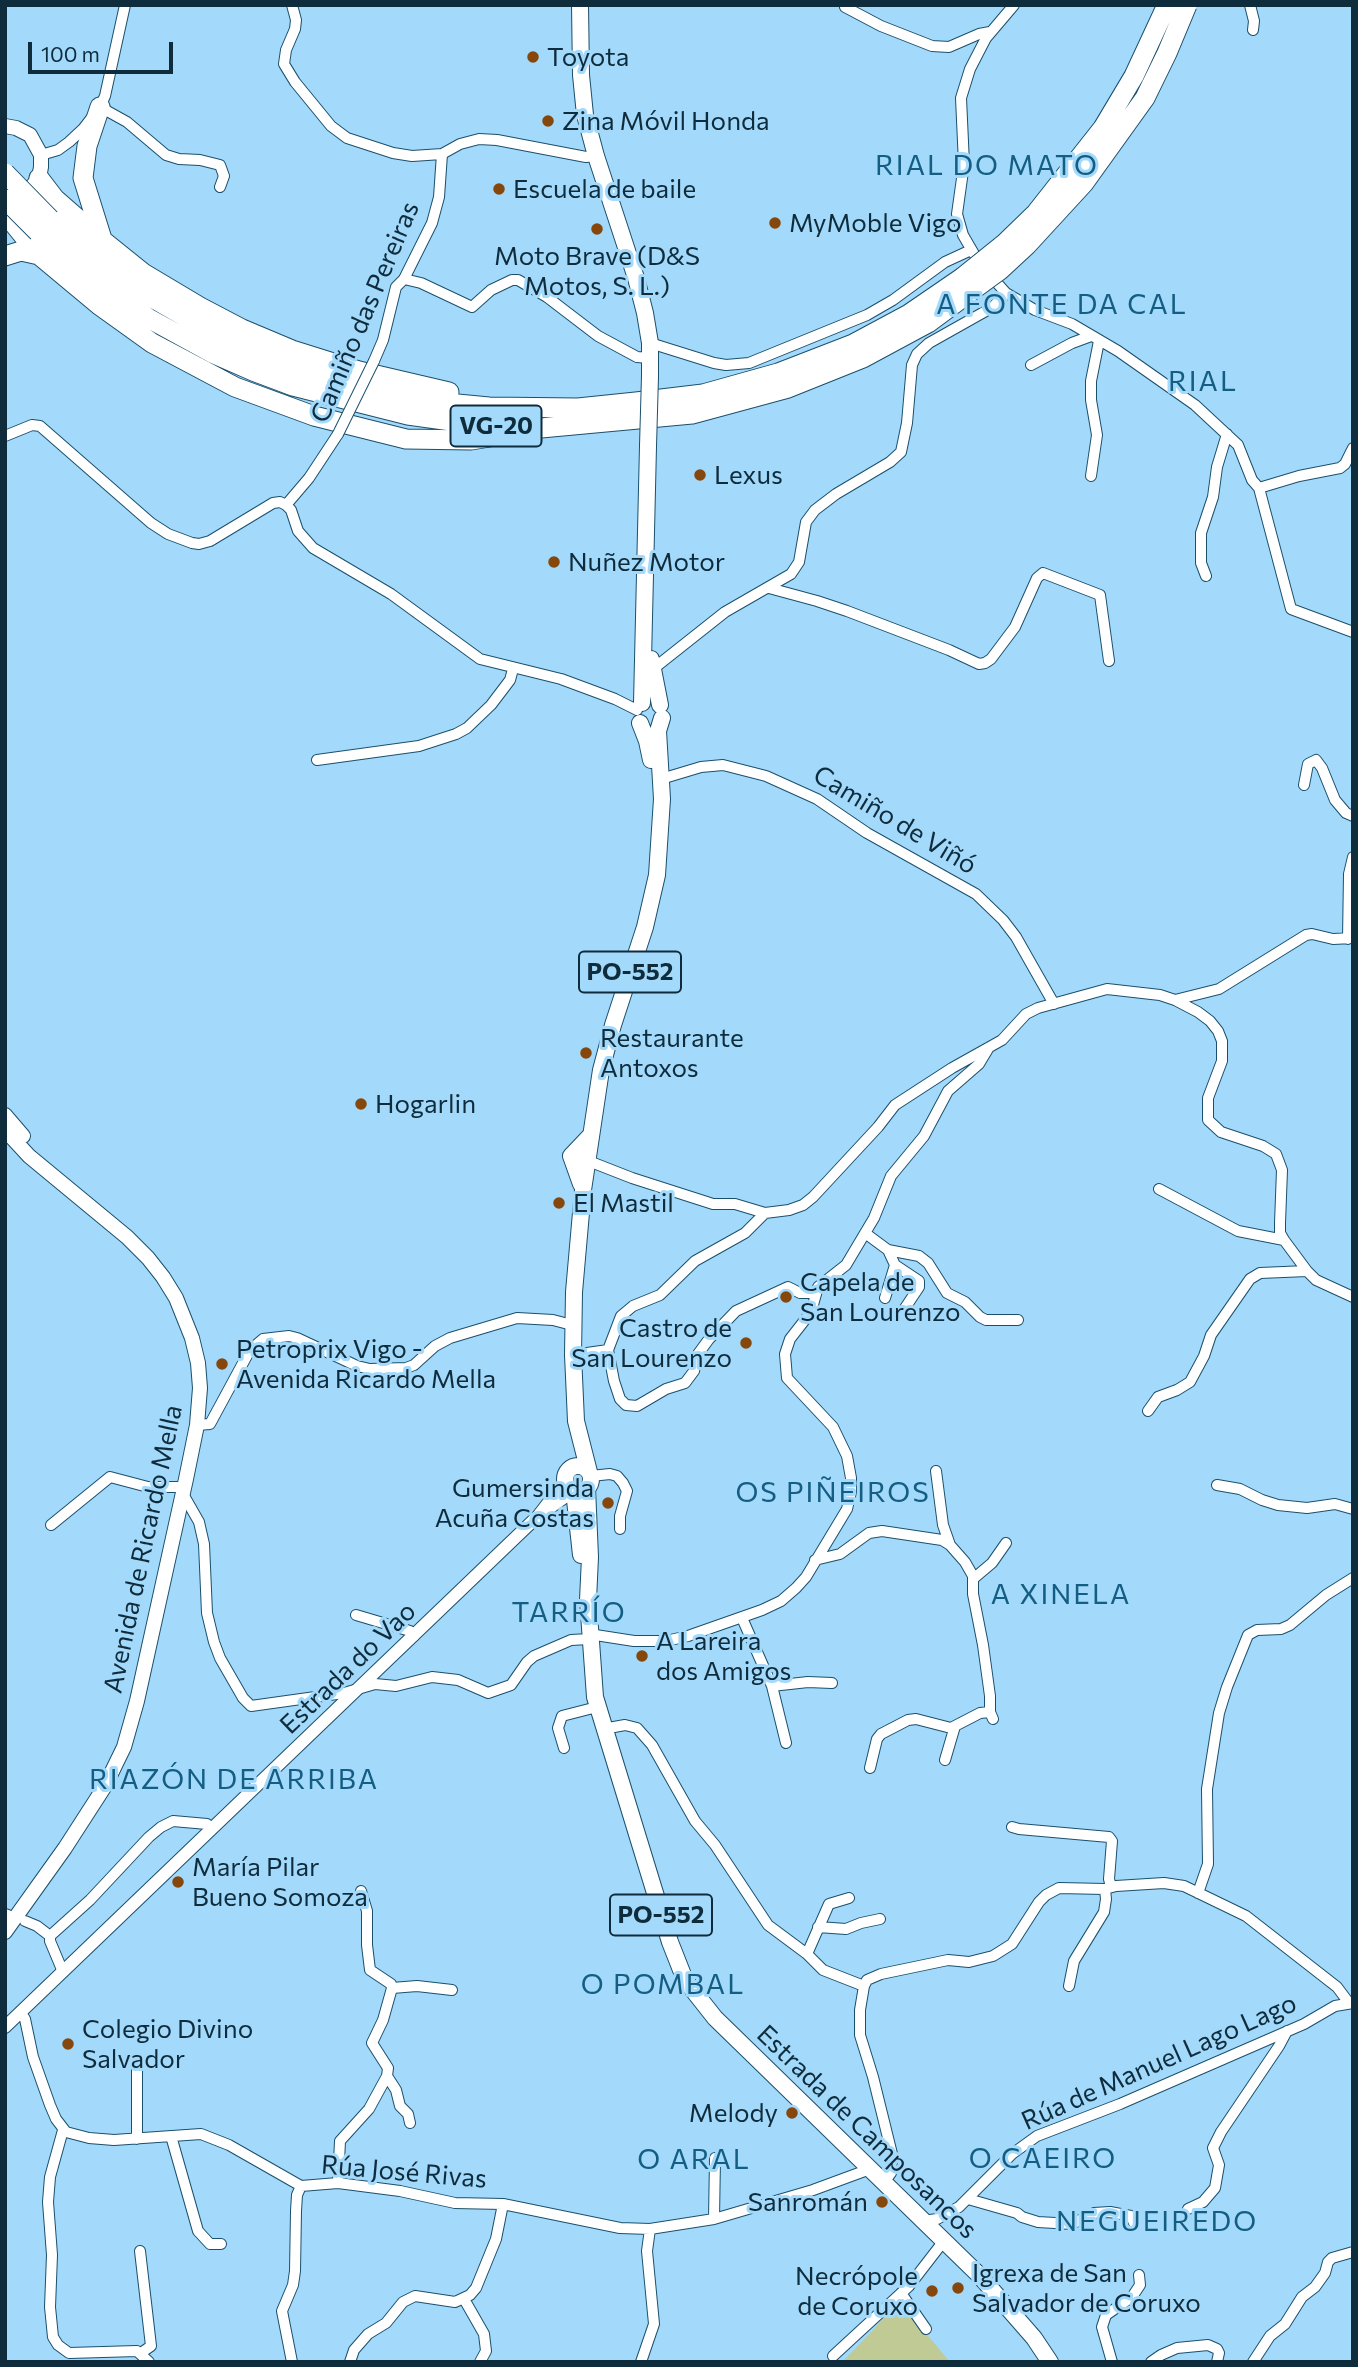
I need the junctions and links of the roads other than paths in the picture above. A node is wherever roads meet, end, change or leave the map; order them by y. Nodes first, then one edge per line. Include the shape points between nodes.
1 (125, 5) edge
2 (292, 5) edge
3 (580, 5) edge
4 (1014, 5) edge
5 (1167, 5) edge
6 (1187, 5) edge
7 (1250, 5) edge
8 (845, 7) dead end
9 (1253, 30) dead end
10 (990, 32) junction
11 (100, 107) junction
12 (5, 126) edge
13 (442, 154) junction
14 (41, 155) junction
15 (596, 156) junction
16 (5, 173) edge
17 (38, 178) junction
18 (220, 187) dead end
19 (5, 199) edge
20 (5, 213) edge
21 (44, 225) junction
22 (102, 240) junction
23 (38, 255) junction
24 (5, 256) edge
25 (404, 279) junction
26 (969, 283) junction
27 (997, 283) dead end
28 (1006, 293) junction
29 (1095, 338) junction
30 (650, 350) junction
31 (1031, 365) dead end
32 (578, 408) junction
33 (541, 428) junction
34 (1227, 434) junction
35 (5, 436) edge
36 (1353, 449) edge
37 (1091, 476) dead end
38 (1259, 488) junction
39 (286, 505) junction
40 (1206, 576) dead end
41 (769, 588) junction
42 (644, 611) junction
43 (1353, 632) edge
44 (1109, 661) dead end
45 (656, 667) junction
46 (513, 669) junction
47 (640, 712) junction
48 (661, 712) junction
49 (317, 760) dead end
50 (661, 779) junction
51 (1304, 785) dead end
52 (1353, 816) edge
53 (660, 822) junction
54 (1353, 857) edge
55 (1350, 939) edge
56 (1175, 1000) junction
57 (1054, 1004) junction
58 (990, 1046) junction
59 (5, 1115) edge
60 (8, 1130) edge
61 (578, 1158) junction
62 (1159, 1189) dead end
63 (765, 1213) junction
64 (865, 1233) junction
65 (1284, 1240) junction
66 (888, 1250) junction
67 (895, 1265) junction
68 (1307, 1271) junction
69 (815, 1293) junction
70 (1353, 1297) edge
71 (885, 1298) dead end
72 (905, 1308) dead end
73 (1018, 1320) dead end
74 (572, 1325) junction
75 (608, 1350) junction
76 (573, 1355) junction
77 (1148, 1411) dead end
78 (197, 1426) junction
79 (936, 1471) dead end
80 (578, 1481) junction
81 (1217, 1485) dead end
82 (184, 1490) junction
83 (560, 1502) junction
84 (1353, 1509) edge
85 (575, 1513) junction
86 (539, 1515) junction
87 (51, 1525) dead end
88 (620, 1530) dead end
89 (1006, 1543) dead end
90 (950, 1545) junction
91 (815, 1560) junction
92 (1353, 1578) edge
93 (973, 1579) junction
94 (588, 1600) junction
95 (356, 1615) dead end
96 (742, 1618) junction
97 (414, 1636) junction
98 (589, 1636) junction
99 (832, 1683) dead end
100 (772, 1686) junction
101 (357, 1690) junction
102 (597, 1707) junction
103 (955, 1726) junction
104 (603, 1728) junction
105 (786, 1743) dead end
106 (564, 1748) dead end
107 (944, 1760) dead end
108 (870, 1769) dead end
109 (1013, 1827) dead end
110 (212, 1829) junction
111 (74, 1831) junction
112 (1108, 1888) junction
113 (360, 1891) dead end
114 (1198, 1892) junction
115 (849, 1898) dead end
116 (880, 1919) dead end
117 (6, 1921) edge
118 (26, 1921) dead end
119 (818, 1927) junction
120 (50, 1936) junction
121 (807, 1954) junction
122 (63, 1972) junction
123 (863, 1986) junction
124 (1069, 1986) dead end
125 (392, 1988) junction
126 (452, 1990) dead end
127 (1351, 2003) edge
128 (20, 2012) junction
129 (5, 2027) edge
130 (1287, 2031) junction
131 (137, 2068) dead end
132 (387, 2076) junction
133 (410, 2123) dead end
134 (63, 2130) junction
135 (171, 2136) junction
136 (137, 2139) junction
137 (715, 2158) dead end
138 (870, 2169) junction
139 (884, 2182) junction
140 (338, 2183) junction
141 (301, 2186) junction
142 (968, 2199) junction
143 (503, 2204) junction
144 (1188, 2209) dead end
145 (715, 2219) junction
146 (923, 2221) junction
147 (1134, 2223) dead end
148 (650, 2229) junction
149 (943, 2242) junction
150 (221, 2244) dead end
151 (140, 2251) dead end
152 (1353, 2252) edge
153 (1139, 2275) dead end
154 (901, 2293) junction
155 (464, 2299) junction
156 (926, 2329) dead end
157 (1025, 2331) junction
158 (354, 2341) dead end
159 (833, 2356) dead end
160 (145, 2358) edge
161 (292, 2362) edge
162 (342, 2362) edge
163 (350, 2362) edge
164 (480, 2362) edge
165 (640, 2362) edge
166 (1037, 2362) edge
167 (1051, 2362) edge
168 (1112, 2362) edge
169 (1151, 2362) edge
170 (1217, 2362) edge
171 (1253, 2362) edge

1 - 11 street
2 - 13 street via 295,29 284,64 331,126 347,138 393,153
3 - 15 main road, PO-552 via 585,115
4 - 10 street
5 - 26 highway, VG-20, bridge via 1103,128 1036,213
6 - 26 highway, VG-20, bridge via 1145,98 1084,183 1000,270
7 - 9 street
8 - 10 street via 932,46 949,47
10 - 30 street via 970,69 960,105 964,163 957,214 973,252 945,262 893,300 841,328 749,363 726,365
11 - 14 street via 69,142
11 - 18 street via 127,122 166,155 220,165 224,171
11 - 22 highway via 87,146 83,178
12 - 14 main road via 30,135
13 - 15 street via 479,139
13 - 25 street, Camiño das Pereiras via 432,223
14 - 17 main road
15 - 30 main road, PO-552 via 636,278
16 - 21 highway, VG-20, bridge
17 - 19 main road via 23,195
17 - 22 highway
19 - 21 highway, VG-20, bridge
20 - 23 highway
21 - 32 highway, VG-20 via 78,244 135,288 217,335 316,375 415,400
21 - 33 highway, VG-20 via 84,271 148,318 253,371 293,386 408,415
22 - 32 highway via 143,273 200,307 292,350 431,389 564,402
23 - 24 highway via 21,251
23 - 33 highway via 152,343 235,387 314,416 406,439 471,440
25 - 30 street via 472,307 491,290 518,280 598,336 637,357
25 - 39 street, Camiño das Pereiras, bridge via 393,295 383,340 338,434
26 - 32 highway, VG-20 via 853,344 778,373 703,394
26 - 33 highway, VG-20 via 928,323 863,358 788,388 692,414
27 - 28 street
28 - 29 street
28 - 41 street via 993,307 917,354 901,452 815,510 806,522 796,569
29 - 31 street via 1072,343
29 - 34 street via 1184,396
29 - 37 street via 1091,400 1097,435
30 - 42 main road, PO-552, bridge
34 - 38 street via 1238,445
34 - 40 street via 1201,533
35 - 39 street via 40,426 151,523 192,543 210,541 273,503
36 - 38 street via 1340,468
38 - 43 street via 1291,609
39 - 46 street via 298,531 313,548 391,594 470,654
41 - 44 street via 817,601 979,664 991,659 1014,627 1037,578 1044,573 1100,595
41 - 45 street via 725,612
42 - 45 main road, PO-552
42 - 47 main road, PO-552
45 - 48 main road, PO-552
46 - 47 street via 591,689
46 - 49 street via 491,705 456,734 418,746
47 - 48 main road via 650,700
47 - 48 main road via 653,727
47 - 53 main road, PO-552 via 656,780
48 - 50 main road, PO-552
50 - 53 main road, PO-552
50 - 57 street, Camiño de Viñó via 723,765 766,776 817,799 867,833 976,894 1016,937
51 - 52 street via 1308,764 1317,760 1335,800
53 - 61 main road, PO-552 via 653,900 604,1058 590,1136
54 - 55 street
55 - 56 street via 1306,935 1219,989
56 - 57 street via 1107,989
56 - 65 street via 1210,1021 1222,1041 1222,1062 1208,1098 1208,1120 1221,1132 1271,1150 1280,1161 1280,1233
57 - 58 street via 1027,1014
58 - 63 street via 895,1105 803,1205
58 - 64 street via 979,1064 948,1091 924,1136 891,1176
59 - 60 main road, Avenida de Ricardo Mella
60 - 78 main road, Avenida de Ricardo Mella via 148,1258 176,1298 198,1363
61 - 63 street via 713,1204 735,1204
61 - 74 main road, Estrada de Camposancos / PO-552 via 583,1190
62 - 65 street via 1238,1231
63 - 75 street via 745,1233 695,1261 660,1295 621,1316
64 - 66 street
64 - 69 street via 846,1265
65 - 68 street
66 - 67 street
66 - 73 street via 919,1256 947,1293 980,1317
67 - 71 street
67 - 72 street via 920,1284
68 - 70 street
68 - 77 street via 1259,1273 1250,1279 1211,1335 1189,1382 1158,1397
69 - 75 street via 788,1287 736,1311 698,1354 685,1383 637,1406 620,1399
69 - 91 street via 811,1312 790,1339 785,1369 787,1378 843,1443 851,1492 840,1524
74 - 76 main road, Estrada de Camposancos / PO-552
74 - 78 street via 517,1318 450,1338 406,1368 370,1369 297,1338 263,1339 250,1350 211,1424
75 - 76 street
76 - 80 main road, Estrada de Camposancos / PO-552
78 - 82 main road, Avenida de Ricardo Mella
79 - 90 street
80 - 83 street, Estrada do Vao
80 - 85 main road, Estrada de Camposancos / PO-552
80 - 86 street, Estrada do Vao
80 - 88 street via 610,1474 623,1483 627,1491
80 - 94 main road, Estrada de Camposancos / PO-552 via 590,1556
81 - 84 street via 1278,1505 1307,1508 1335,1504
82 - 87 street via 110,1477
82 - 101 street via 200,1522 207,1613 214,1642 243,1698 254,1707
82 - 111 main road, Avenida de Ricardo Mella via 127,1740 105,1786
83 - 85 street
83 - 86 street, Estrada do Vao
85 - 94 main road, Estrada de Camposancos / PO-552
86 - 97 street, Estrada do Vao
89 - 93 street
90 - 91 street via 883,1531 869,1533 840,1554
90 - 93 street
91 - 96 street via 781,1601
92 - 114 street via 1290,1625 1248,1635 1219,1713 1207,1789 1208,1864
93 - 103 street via 991,1715 980,1713
94 - 98 main road, Estrada de Camposancos / PO-552
95 - 97 street
96 - 98 street via 666,1641
96 - 100 street
97 - 101 street, Estrada do Vao
98 - 101 street via 534,1656 510,1685 488,1693 458,1680 432,1677
98 - 102 main road, Estrada de Camposancos / PO-552
99 - 100 street
100 - 105 street
101 - 110 street, Estrada do Vao
102 - 104 main road, Estrada de Camposancos / PO-552
102 - 106 street via 562,1716 558,1728
103 - 107 street
103 - 108 street via 908,1720 877,1739
104 - 121 street via 633,1726 645,1736 695,1821 768,1925
104 - 138 main road, Estrada de Camposancos / PO-552 via 685,1980 715,2018
109 - 112 street via 1109,1837
110 - 120 street via 207,1824 173,1821 161,1827
110 - 122 street, Estrada do Vao
111 - 117 main road, Avenida de Ricardo Mella
111 - 117 main road, Avenida de Ricardo Mella via 43,1878
112 - 114 street via 1173,1883
112 - 123 street via 1052,1891 1039,1902 1012,1944 993,1956 881,1974
112 - 124 street via 1104,1912 1074,1961
113 - 125 street via 367,1911 370,1970
114 - 127 street via 1246,1916
115 - 119 street via 830,1904
116 - 119 street via 846,1929
118 - 120 street
119 - 121 street
120 - 122 street
121 - 123 street via 823,1969
122 - 128 street, Estrada do Vao
123 - 139 street via 860,2035 892,2154 891,2173
125 - 126 street
125 - 132 street via 372,2043 388,2068
127 - 130 street, Rúa de Manuel Lago Lago via 1335,2006
128 - 129 street, Estrada do Vao
128 - 134 street
130 - 142 street, Rúa de Manuel Lago Lago via 1037,2136 1012,2154
130 - 144 street via 1213,2148 1219,2165 1214,2188 1203,2202
131 - 136 street
132 - 133 street
132 - 140 street via 369,2109 340,2141
134 - 136 street, Rúa José Rivas via 89,2138
134 - 160 street via 48,2202 53,2337 61,2349 73,2354 137,2351
135 - 136 street, Rúa José Rivas
135 - 141 street, Rúa José Rivas via 213,2138
135 - 150 street via 198,2231 210,2244
137 - 145 street
138 - 139 main road, Estrada de Camposancos / PO-552
138 - 145 street, Rúa José Rivas
139 - 146 main road, Estrada de Camposancos / PO-552
140 - 141 street, Rúa José Rivas
140 - 143 street, Rúa José Rivas via 455,2203
141 - 161 street via 293,2285 282,2311
142 - 146 street, Rúa de Manuel Lago Lago via 949,2214
142 - 147 street via 1038,2222 1072,2224 1110,2212 1131,2217
143 - 148 street, Rúa José Rivas via 620,2228
143 - 155 street via 496,2239 476,2288
145 - 148 street, Rúa José Rivas
146 - 149 main road, Estrada de Camposancos / PO-552
148 - 165 street via 647,2251 654,2324
149 - 154 street
149 - 157 main road, Estrada de Camposancos / PO-552
151 - 160 street via 151,2341
152 - 171 street via 1328,2262 1315,2287 1302,2297
153 - 168 street via 1140,2285 1132,2297 1106,2315 1102,2327
154 - 156 street
154 - 159 street
155 - 163 street via 455,2302 415,2296 403,2302 386,2323 368,2334
155 - 164 street via 484,2334 486,2351
157 - 166 main road, Estrada de Camposancos / PO-552
157 - 167 main road, Estrada de Camposancos / PO-552
158 - 162 street
169 - 170 street via 1177,2348 1208,2345 1217,2349

